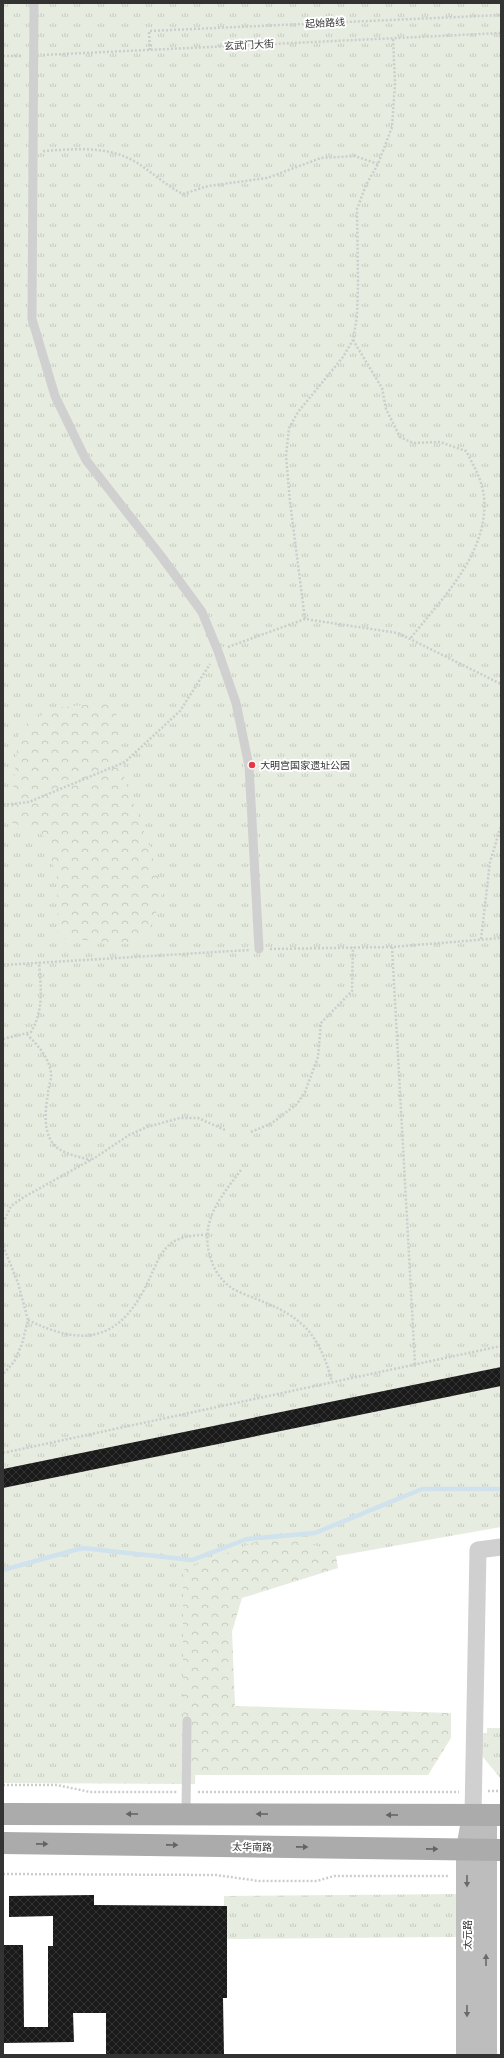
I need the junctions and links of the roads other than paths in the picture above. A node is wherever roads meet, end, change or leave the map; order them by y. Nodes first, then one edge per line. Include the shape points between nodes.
1 (34, 3) edge
2 (259, 949) dead end
3 (501, 1547) edge
4 (187, 1721) dead end
5 (3, 1814) edge
6 (186, 1814) junction
7 (487, 1815) edge
8 (3, 1843) edge
9 (485, 1849) edge
10 (468, 2055) edge
11 (486, 2055) edge

1 - 2 lane via 32,319 55,396 86,460 202,612 218,651 236,703 249,766
3 - 7 street via 478,1550 473,1792
4 - 6 lane
6 -> 5 main road
7 -> 6 main road
7 - 9 main road, 太元路
8 -> 9 main road, 太华南路
9 -> 10 main road, 太元路 via 467,1876
11 -> 9 main road, 太元路

